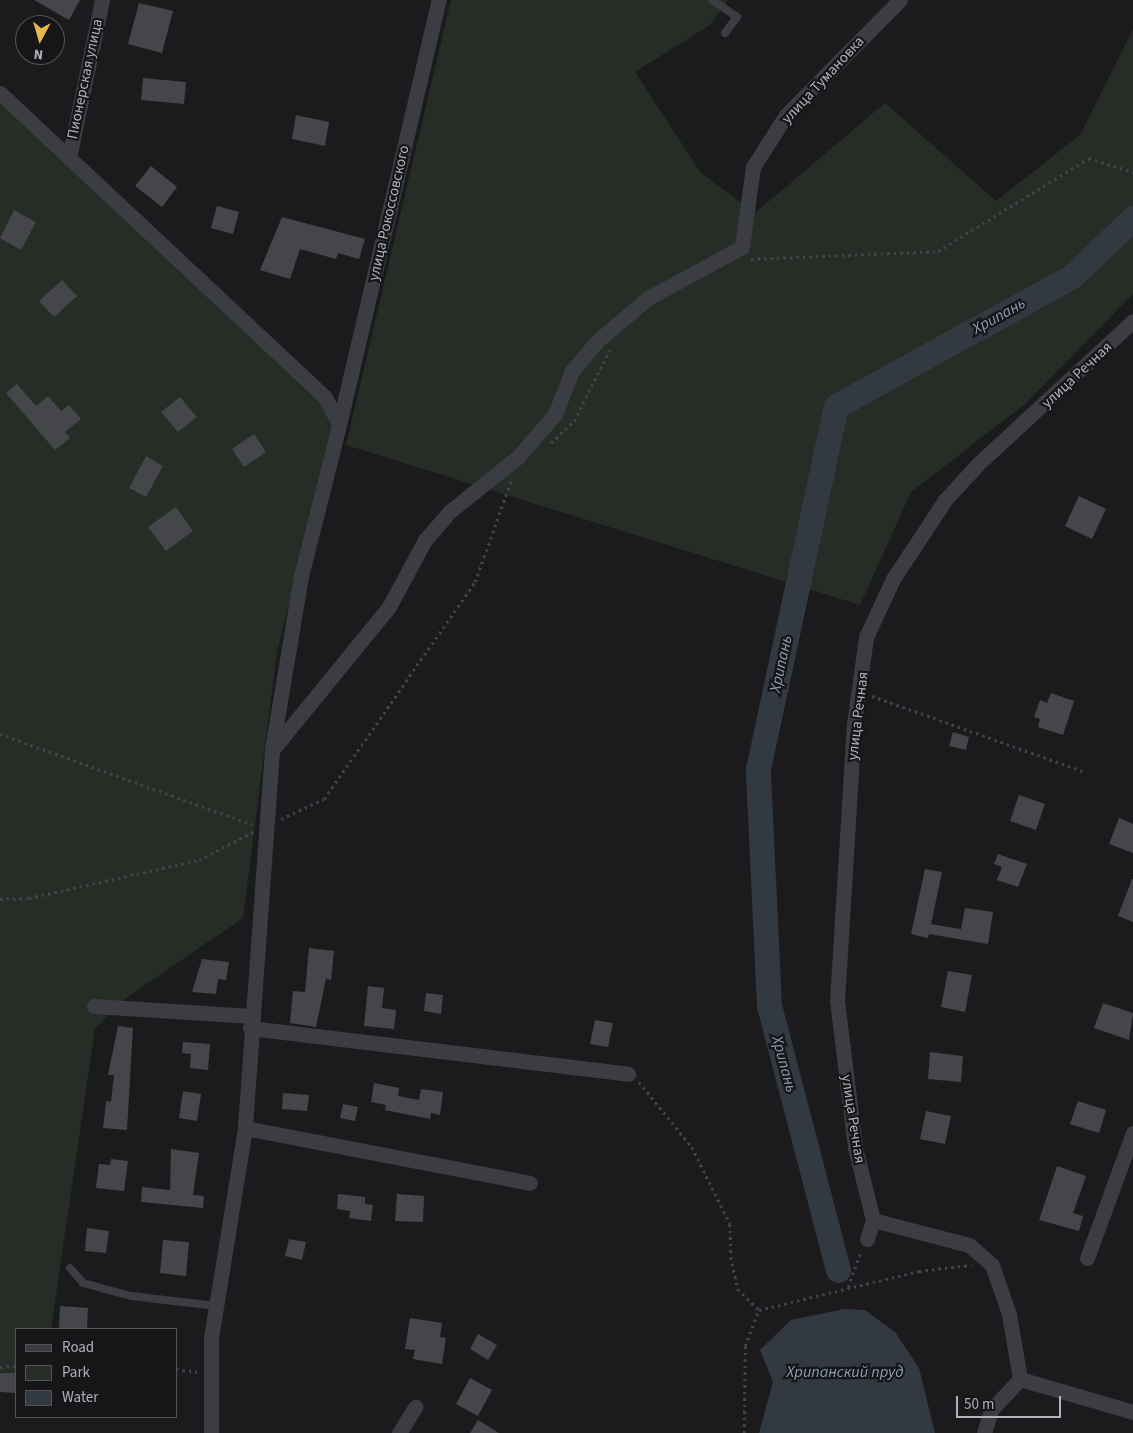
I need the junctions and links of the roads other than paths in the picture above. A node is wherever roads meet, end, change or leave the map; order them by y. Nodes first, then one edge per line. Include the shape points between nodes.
1 (102, 0) edge
2 (439, 0) edge
3 (712, 0) edge
4 (900, 0) edge
5 (725, 33) dead end
6 (0, 93) edge
7 (69, 158) junction
8 (1133, 321) edge
9 (339, 426) junction
10 (272, 750) junction
11 (94, 1006) dead end
12 (251, 1022) junction
13 (628, 1074) road end
14 (245, 1128) junction
15 (1133, 1133) edge
16 (530, 1183) dead end
17 (873, 1220) junction
18 (867, 1239) road end
19 (1087, 1258) dead end
20 (70, 1268) dead end
21 (216, 1306) junction
22 (1020, 1379) junction
23 (415, 1407) dead end
24 (1133, 1412) edge
25 (211, 1433) edge
26 (399, 1433) edge
27 (984, 1433) edge

1 - 7 street, Пионерская улица
2 - 9 street, улица Рокоссовского
3 - 5 lane via 737,17
4 - 10 street, улица Тумановка via 786,115 753,167 742,247 648,298 596,342 572,371 555,414 518,456 449,512 425,540 389,607
6 - 7 street
7 - 9 street via 325,397
8 - 17 street, улица Речная via 980,463 946,500 893,579 866,637 861,692 854,724 837,1001 855,1147
9 - 10 street, улица Рокоссовского via 301,576
10 - 12 street, улица Рокоссовского
11 - 12 street
12 - 13 street
12 - 14 street, улица Рокоссовского
14 - 16 street
14 - 21 street, улица Рокоссовского
15 - 19 street
17 - 18 street
17 - 22 street via 969,1245 992,1265 1009,1314
20 - 21 lane via 83,1283 131,1296
21 - 25 street, улица Рокоссовского
22 - 24 street
22 - 27 street via 991,1410
23 - 26 street

